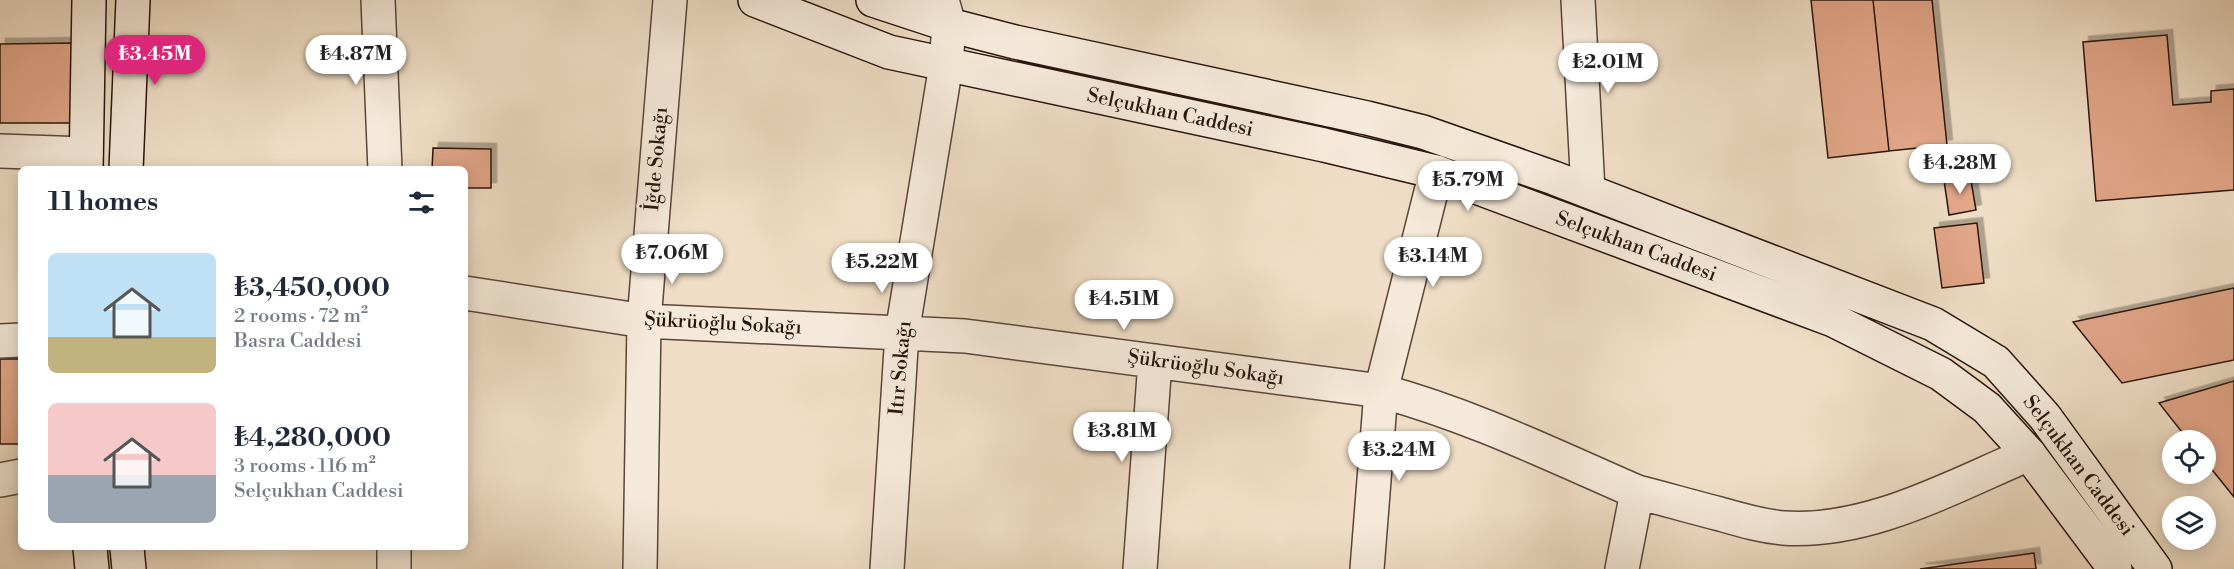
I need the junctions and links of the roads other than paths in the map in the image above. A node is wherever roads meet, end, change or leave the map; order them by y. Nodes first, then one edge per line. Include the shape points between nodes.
1 (89, 0) edge
2 (133, 0) edge
3 (378, 0) edge
4 (670, 0) edge
5 (755, 0) edge
6 (873, 0) edge
7 (1578, 0) edge
8 (946, 13) edge
9 (946, 65) junction
10 (0, 151) edge
11 (86, 162) edge
12 (126, 166) edge
13 (385, 166) edge
14 (1436, 172) junction
15 (1588, 191) junction
16 (468, 293) edge
17 (644, 321) junction
18 (902, 333) junction
19 (0, 340) edge
20 (18, 340) edge
21 (1155, 361) junction
22 (1381, 391) junction
23 (2029, 454) junction
24 (18, 477) edge
25 (0, 480) edge
26 (1637, 492) junction
27 (90, 550) edge
28 (127, 550) edge
29 (394, 550) edge
30 (92, 569) edge
31 (129, 569) edge
32 (394, 569) edge
33 (640, 569) edge
34 (887, 569) edge
35 (1140, 569) edge
36 (1367, 569) edge
37 (1622, 569) edge
38 (2115, 569) edge
39 (2155, 569) edge

1 - 11 street
2 - 12 street
3 - 13 street
4 - 17 street, İğde Sokağı
5 - 9 street, Selçukhan Caddesi via 889,52
6 - 8 street, Selçukhan Caddesi
7 - 15 street
8 - 9 street, Itır Sokağı
8 - 15 street, Selçukhan Caddesi via 1015,42 1423,132
9 - 14 street, Selçukhan Caddesi
9 - 18 street, Itır Sokağı
10 - 11 street
14 - 22 street
14 - 23 street, Selçukhan Caddesi via 1833,320 1941,374 1987,408
15 - 39 street, Selçukhan Caddesi via 1933,324 1996,363 2045,417
16 - 17 street, Şükrüoğlu Sokağı
17 - 18 street, Şükrüoğlu Sokağı
17 - 33 street, İğde Sokağı
18 - 21 street, Şükrüoğlu Sokağı via 965,336
18 - 34 street, Itır Sokağı
19 - 20 street
21 - 22 street, Şükrüoğlu Sokağı
21 - 35 street
22 - 26 street, Şükrüoğlu Sokağı via 1494,429
22 - 36 street
23 - 26 street, Şükrüoğlu Sokağı via 1896,510 1831,527 1756,524
23 - 38 street, Selçukhan Caddesi
24 - 25 street
26 - 37 street
27 - 30 street
28 - 31 street
29 - 32 street

